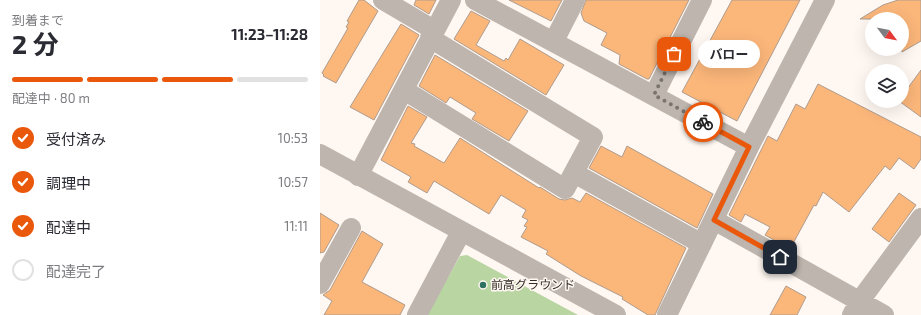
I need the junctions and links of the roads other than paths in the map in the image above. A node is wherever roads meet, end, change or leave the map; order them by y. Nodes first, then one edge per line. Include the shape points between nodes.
1 (384, 0) edge
2 (451, 0) edge
3 (475, 0) edge
4 (575, 0) edge
5 (702, 0) edge
6 (825, 0) edge
7 (432, 34) junction
8 (554, 41) junction
9 (404, 90) junction
10 (654, 95) junction
11 (749, 147) junction
12 (320, 154) edge
13 (574, 173) junction
14 (358, 176) junction
15 (921, 218) edge
16 (714, 220) junction
17 (351, 228) dead end
18 (461, 232) junction
19 (702, 244) junction
20 (325, 263) edge
21 (320, 284) edge
22 (856, 308) edge
23 (417, 315) edge
24 (616, 315) edge
25 (667, 315) edge
26 (884, 315) edge

1 - 7 street
2 - 7 street
3 - 8 street
4 - 8 street
5 - 10 street
6 - 11 street
7 - 9 street
7 - 13 street via 593,137
8 - 10 street
9 - 13 street via 565,189
9 - 14 street
10 - 11 street
11 - 16 street
12 - 14 street
13 - 19 street
14 - 18 street
15 - 22 street
16 - 19 street
16 - 22 street
17 - 20 street
18 - 23 street
18 - 24 street
19 - 25 street
20 - 21 street
22 - 26 street

